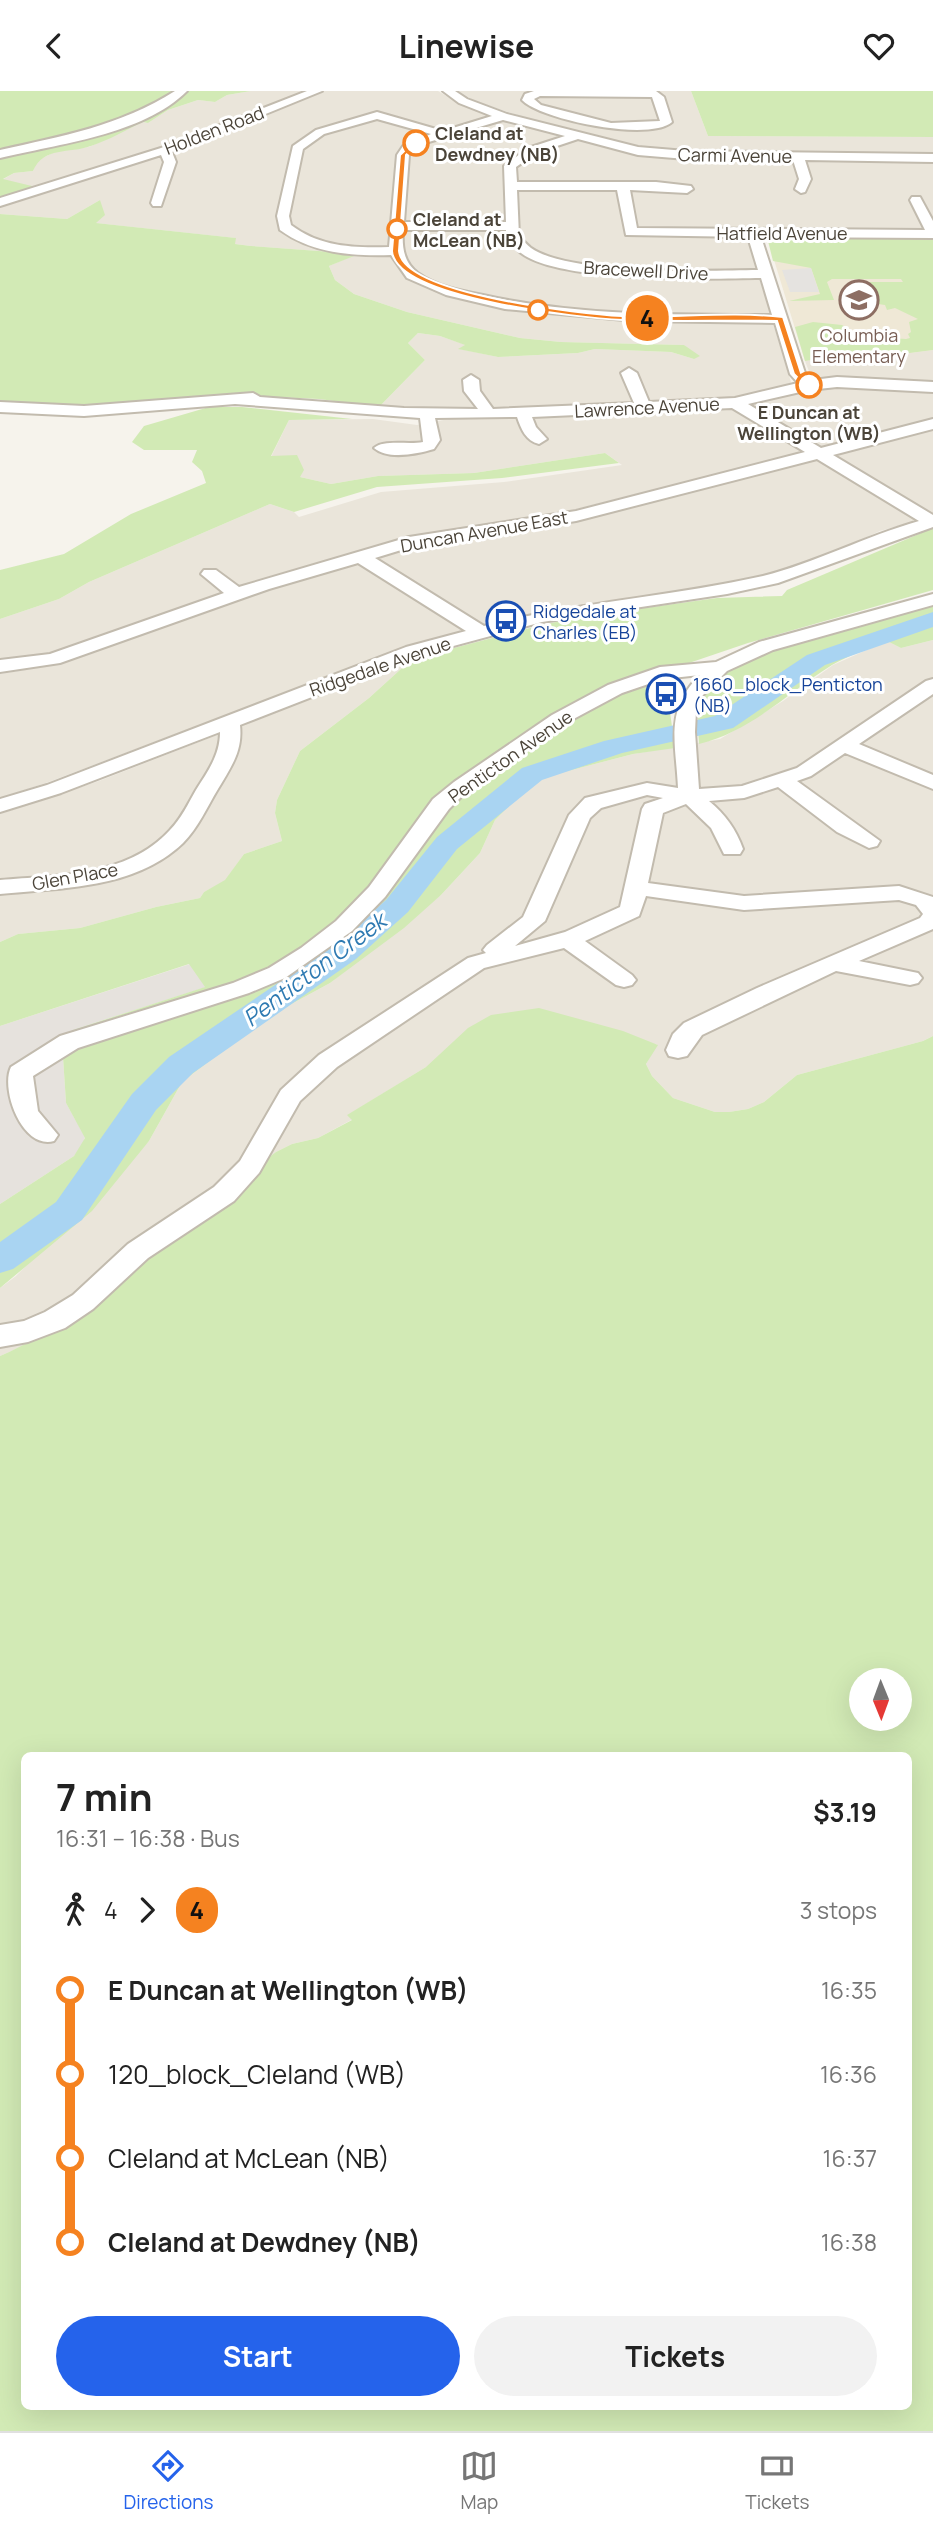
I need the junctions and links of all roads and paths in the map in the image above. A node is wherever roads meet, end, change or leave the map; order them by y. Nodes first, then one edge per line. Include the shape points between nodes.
1 (182, 91) edge
2 (317, 91) edge
3 (448, 91) edge
4 (597, 102) junction
5 (503, 116) junction
6 (575, 117) junction
7 (541, 126) junction
8 (443, 134) junction
9 (576, 136) junction
10 (165, 150) junction
11 (0, 154) edge
12 (798, 156) junction
13 (933, 158) edge
14 (96, 163) dead end
15 (110, 168) junction
16 (510, 186) junction
17 (623, 186) junction
18 (687, 189) dead end
19 (801, 189) dead end
20 (916, 200) dead end
21 (0, 202) edge
22 (157, 203) dead end
23 (397, 226) junction
24 (512, 226) junction
25 (754, 233) junction
26 (933, 234) edge
27 (395, 251) junction
28 (766, 274) junction
29 (780, 319) junction
30 (629, 373) dead end
31 (471, 380) dead end
32 (809, 385) junction
33 (933, 387) edge
34 (734, 403) junction
35 (0, 407) edge
36 (644, 408) junction
37 (523, 412) junction
38 (489, 414) junction
39 (427, 415) junction
40 (933, 424) edge
41 (539, 439) dead end
42 (382, 448) dead end
43 (819, 453) junction
44 (933, 522) edge
45 (360, 556) junction
46 (210, 574) dead end
47 (237, 594) junction
48 (933, 599) edge
49 (482, 633) junction
50 (0, 666) edge
51 (720, 667) junction
52 (931, 687) edge
53 (229, 720) junction
54 (845, 746) junction
55 (783, 781) junction
56 (933, 783) edge
57 (689, 796) junction
58 (0, 806) edge
59 (869, 841) dead end
60 (732, 849) dead end
61 (0, 887) edge
62 (636, 888) junction
63 (933, 914) edge
64 (567, 939) junction
65 (476, 963) junction
66 (835, 964) junction
67 (910, 978) dead end
68 (624, 980) dead end
69 (678, 1049) dead end
70 (10, 1073) edge
71 (45, 1135) dead end
72 (0, 1336) edge

1 - 11 street via 113,129
2 - 10 street, Holden Road
3 - 5 street, Carmi Avenue
4 - 6 street, Carmi Avenue
4 - 6 street, Carmi Avenue via 539,93 529,96 537,107
4 - 6 street, Carmi Avenue via 655,95 666,122 611,126
5 - 7 street, Carmi Avenue
5 - 8 street
6 - 7 street, Carmi Avenue
7 - 9 street, Carmi Avenue
8 - 23 street via 418,142 403,155
8 - 27 street via 377,115 320,132 297,148 283,216 285,227 300,238 341,250
9 - 12 street, Carmi Avenue via 652,153
9 - 16 street via 516,158 510,166
10 - 15 street, Holden Road
10 - 22 street via 170,162
12 - 13 street, Carmi Avenue
12 - 19 street via 805,179
14 - 15 street
15 - 21 street, Holden Road
16 - 17 street
16 - 24 street
17 - 18 street
17 - 25 street, Hatfield Avenue via 631,232
20 - 26 street
23 - 24 street
23 - 27 street
24 - 28 street, Bracewell Drive via 515,244 556,263 649,274
25 - 26 street, Hatfield Avenue
25 - 28 street
27 - 29 street via 396,259 411,273 435,286 538,310 623,318
28 - 29 street
29 - 32 street via 797,374
30 - 36 street
31 - 38 street via 472,391
32 - 33 street, Lawrence Avenue via 859,382
32 - 34 street, Lawrence Avenue
34 - 36 street, Lawrence Avenue
34 - 43 street
35 - 39 street, Lawrence Avenue via 84,411 237,400
36 - 37 street, Lawrence Avenue
37 - 38 street, Lawrence Avenue
37 - 41 street via 529,429
38 - 39 street, Lawrence Avenue
39 - 42 street via 432,440 428,446
40 - 43 street, Duncan Avenue East
43 - 44 street
43 - 45 street, Duncan Avenue East via 576,516 429,538
44 - 49 street, Ridgedale Avenue via 772,579 541,617
45 - 47 street, Duncan Avenue East
45 - 49 street
46 - 47 street
47 - 50 street, Duncan Avenue East via 53,659
48 - 51 street, Penticton Avenue via 766,646
49 - 53 street, Ridgedale Avenue via 413,651
51 - 57 street via 688,701 683,724
51 - 70 street, Penticton Avenue via 660,673 615,689 510,752 441,804 362,909 277,973 69,1042
52 - 54 street
53 - 58 street, Ridgedale Avenue
53 - 61 street, Glen Place via 232,748 188,822 161,850 97,876
54 - 55 street
54 - 56 street
55 - 57 street via 744,792
55 - 59 street
57 - 60 street via 717,818
57 - 62 street via 653,809
57 - 65 street via 647,789 593,803 584,810 533,921
62 - 63 street via 744,903 899,893 925,901
62 - 64 street via 631,911
63 - 66 street via 928,923
64 - 65 street
64 - 68 street
65 - 72 street via 309,1078 281,1108 250,1167 224,1194 138,1251 74,1308 28,1331
66 - 67 street
66 - 69 street via 693,1029
70 - 71 street via 25,1113

